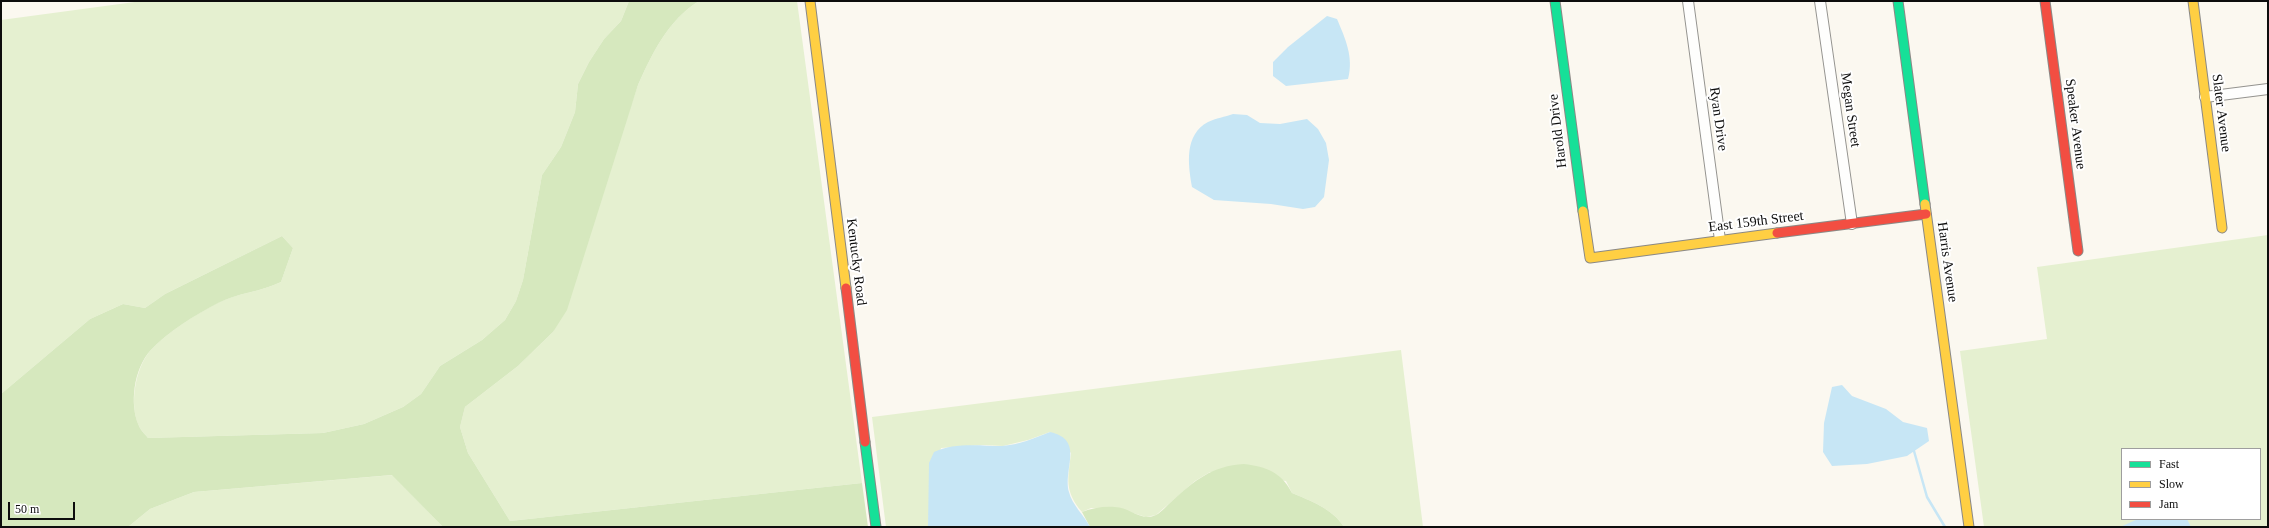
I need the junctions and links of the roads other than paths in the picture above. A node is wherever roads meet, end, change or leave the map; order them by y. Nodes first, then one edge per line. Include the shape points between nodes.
1 (810, 1) edge
2 (1555, 1) edge
3 (1688, 1) edge
4 (1820, 1) edge
5 (1898, 1) edge
6 (2045, 1) edge
7 (2192, 1) edge
8 (2268, 89) edge
9 (2205, 97) junction
10 (1926, 214) junction
11 (1852, 224) junction
12 (2222, 228) dead end
13 (1720, 240) junction
14 (2078, 251) dead end
15 (1590, 258) joint
16 (876, 527) edge
17 (1969, 527) edge

1 - 16 street, Kentucky Road
2 - 15 street, Harold Drive via 1572,142
3 - 13 street, Ryan Drive
4 - 11 street, Megan Street
5 - 10 street, Harris Avenue
6 - 14 street, Speaker Avenue
7 - 9 street, Slater Avenue
8 - 9 street
9 - 12 street, Slater Avenue
10 - 11 street, East 159th Street
10 - 17 street, Harris Avenue
11 - 13 street, East 159th Street
13 - 15 street, East 159th Street

